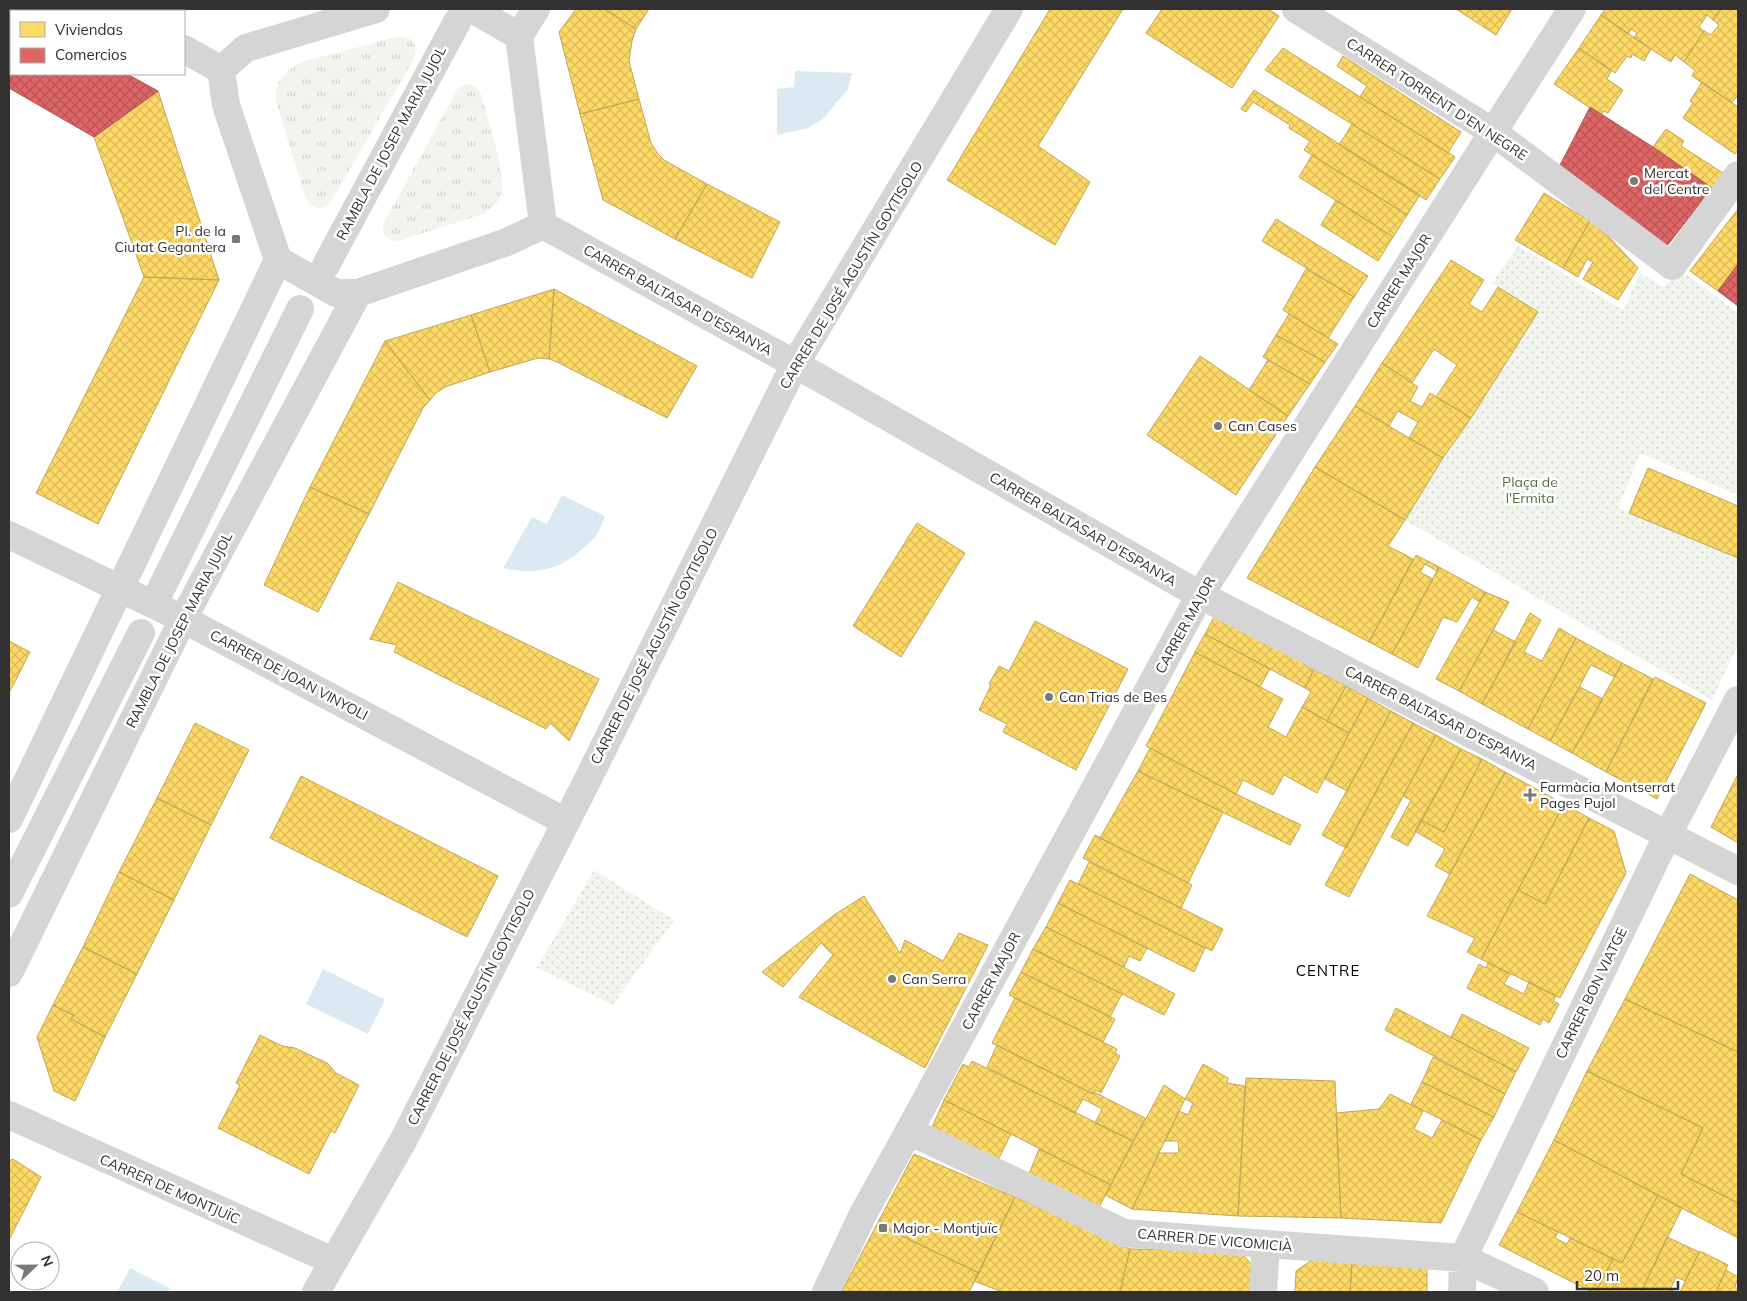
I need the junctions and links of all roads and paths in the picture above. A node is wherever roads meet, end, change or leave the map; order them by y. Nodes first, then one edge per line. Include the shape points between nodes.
1 (376, 9) edge
2 (536, 9) edge
3 (1009, 9) edge
4 (1296, 9) edge
5 (1572, 9) edge
6 (464, 15) edge
7 (519, 36) junction
8 (185, 50) edge
9 (221, 70) junction
10 (1493, 132) junction
11 (1738, 175) edge
12 (543, 226) junction
13 (278, 260) junction
14 (326, 265) dead end
15 (358, 293) junction
16 (300, 309) dead end
17 (795, 364) junction
18 (9, 535) edge
19 (120, 589) junction
20 (158, 595) dead end
21 (1200, 595) junction
22 (183, 619) junction
23 (141, 633) dead end
24 (1738, 700) edge
25 (9, 820) edge
26 (566, 822) junction
27 (1668, 834) junction
28 (1738, 871) edge
29 (9, 894) edge
30 (9, 973) edge
31 (9, 1116) edge
32 (910, 1132) junction
33 (1266, 1244) junction
34 (1463, 1258) junction
35 (333, 1261) junction
36 (316, 1292) edge
37 (826, 1292) edge
38 (1263, 1292) edge
39 (1462, 1292) edge
40 (1535, 1292) edge

1 - 9 street via 246,48
2 - 7 street
3 - 17 street, CARRER DE JOSÉ AGUSTÍN GOYTISOLO
4 - 10 street, CARRER TORRENT D'EN NEGRE
5 - 10 street, CARRER MAJOR
6 - 7 street, RAMBLA DE JOSEP MARIA JUJOL
6 - 14 street, RAMBLA DE JOSEP MARIA JUJOL
7 - 12 street
8 - 9 street
9 - 13 street via 226,105
10 - 11 street, CARRER TORRENT D'EN NEGRE via 1672,266
10 - 21 street, CARRER MAJOR
12 - 15 street via 507,242
12 - 17 street, CARRER BALTASAR D'ESPANYA
13 - 15 street via 336,293
13 - 19 street
15 - 22 street, RAMBLA DE JOSEP MARIA JUJOL
16 - 20 street
17 - 21 street, CARRER BALTASAR D'ESPANYA
17 - 26 street, CARRER DE JOSÉ AGUSTÍN GOYTISOLO
18 - 19 street, CARRER DE JOAN VINYOLI
19 - 22 street, CARRER DE JOAN VINYOLI
19 - 25 street
21 - 27 street, CARRER BALTASAR D'ESPANYA
21 - 32 street, CARRER MAJOR
22 - 26 street, CARRER DE JOAN VINYOLI
22 - 30 street, RAMBLA DE JOSEP MARIA JUJOL
23 - 29 street
24 - 27 street, CARRER BON VIATGE
26 - 35 street, CARRER DE JOSÉ AGUSTÍN GOYTISOLO via 403,1141
27 - 28 street, CARRER BALTASAR D'ESPANYA
27 - 34 street, CARRER BON VIATGE
31 - 35 street, CARRER DE MONTJUÏC
32 - 33 street, CARRER DE VICOMICIÀ via 1124,1232
32 - 37 street, CARRER MAJOR via 863,1214
33 - 34 street, CARRER DE VICOMICIÀ
33 - 38 street
34 - 39 street, CARRER BON VIATGE
34 - 40 street, CARRER DE VICOMICIÀ
35 - 36 street, CARRER DE JOSÉ AGUSTÍN GOYTISOLO

